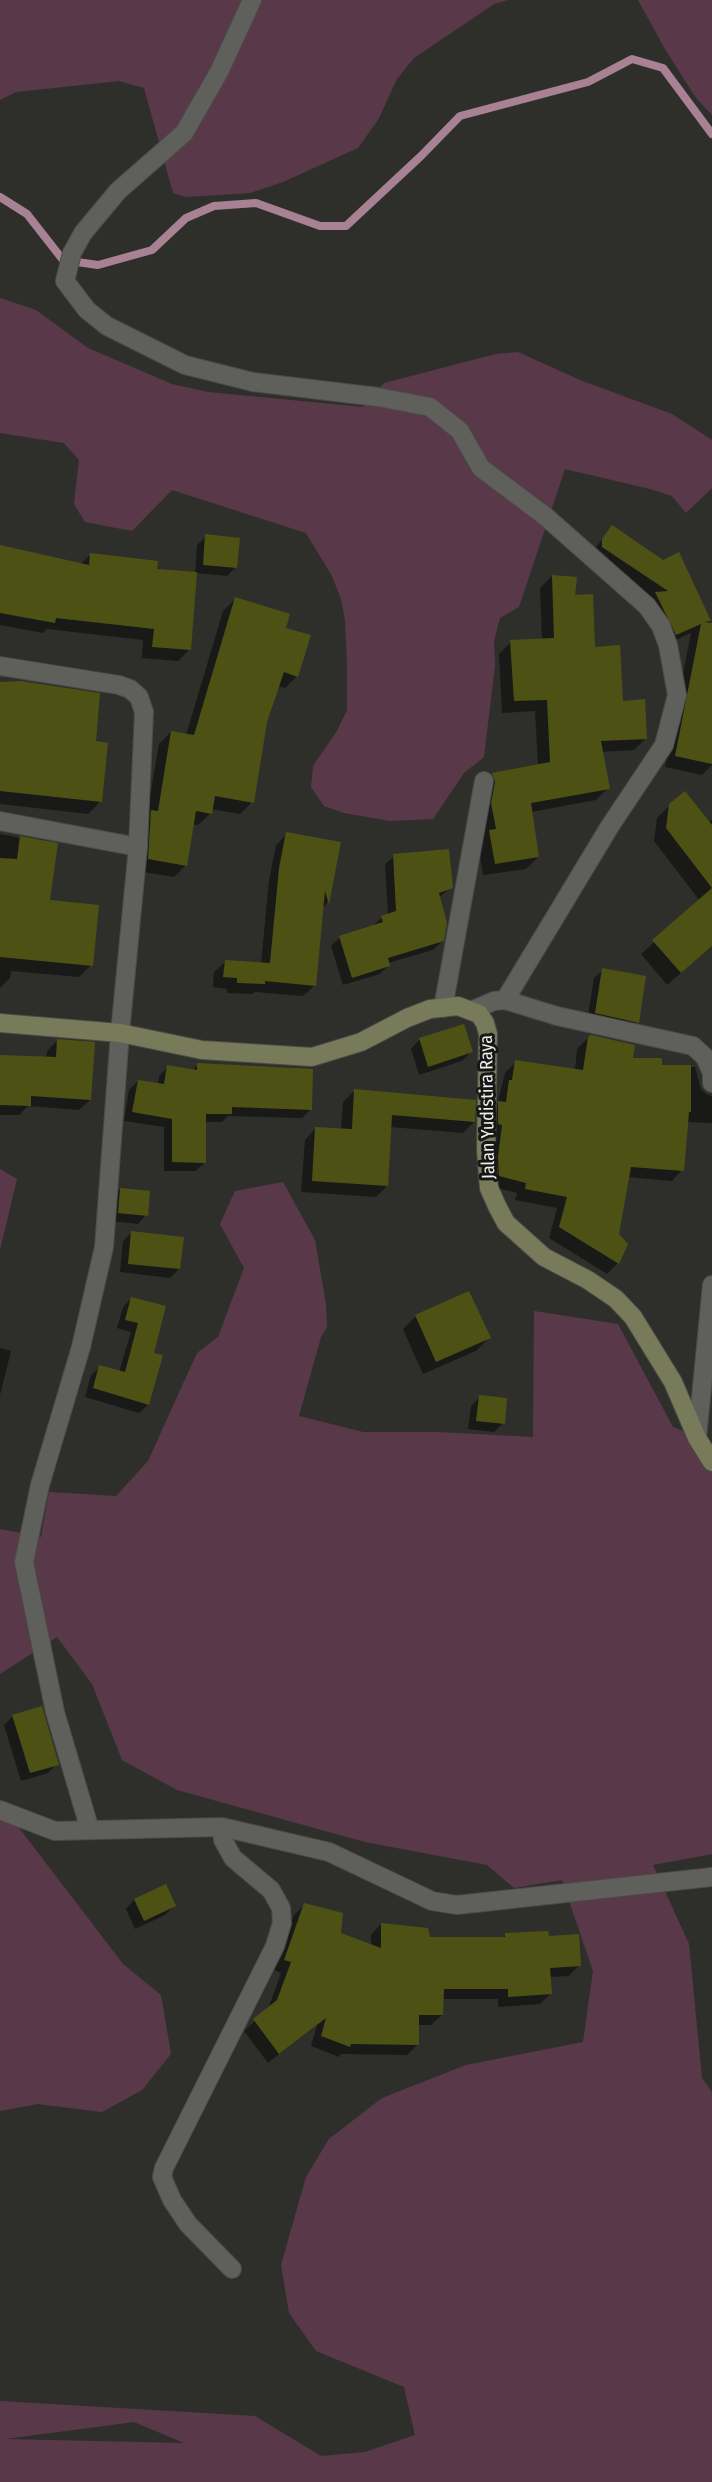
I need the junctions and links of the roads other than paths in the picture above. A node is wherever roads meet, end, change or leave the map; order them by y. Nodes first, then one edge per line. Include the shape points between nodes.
1 (252, 0) edge
2 (0, 666) edge
3 (484, 781) dead end
4 (0, 821) edge
5 (138, 847) junction
6 (505, 1000) junction
7 (443, 1008) junction
8 (473, 1010) junction
9 (0, 1023) edge
10 (120, 1032) junction
11 (712, 1083) edge
12 (712, 1285) edge
13 (697, 1438) junction
14 (712, 1462) edge
15 (0, 1810) edge
16 (222, 1827) junction
17 (90, 1830) junction
18 (712, 1877) edge
19 (232, 2269) dead end

1 - 6 street via 219,72 184,133 118,191 83,233 65,281 87,310 107,326 185,365 253,382 430,407 460,431 481,468 545,516 647,606 661,626 677,695 664,745
2 - 5 street via 119,685 139,697 144,712
3 - 7 street
4 - 5 street
5 - 10 street
6 - 8 street
6 - 11 street via 557,1016 693,1046 705,1058
7 - 8 street, Jalan Yudistira Raya
7 - 10 street, Jalan Yudistira Raya via 430,1009 361,1042 312,1057 202,1050
8 - 13 street, Jalan Yudistira Raya via 485,1023 488,1034 486,1150 489,1188 497,1206 506,1223 544,1257 597,1286 633,1317 673,1382
9 - 10 street, Jalan Yudistira Raya
10 - 17 street via 104,1247 81,1347 40,1485 24,1562 55,1712
12 - 13 street
13 - 14 street, Jalan Yudistira Raya
15 - 17 street via 55,1831
16 - 17 street
16 - 18 street via 329,1852 432,1901 457,1905
16 - 19 street via 223,1840 232,1858 271,1890 281,1908 282,1923 275,1946 162,2177 188,2224

